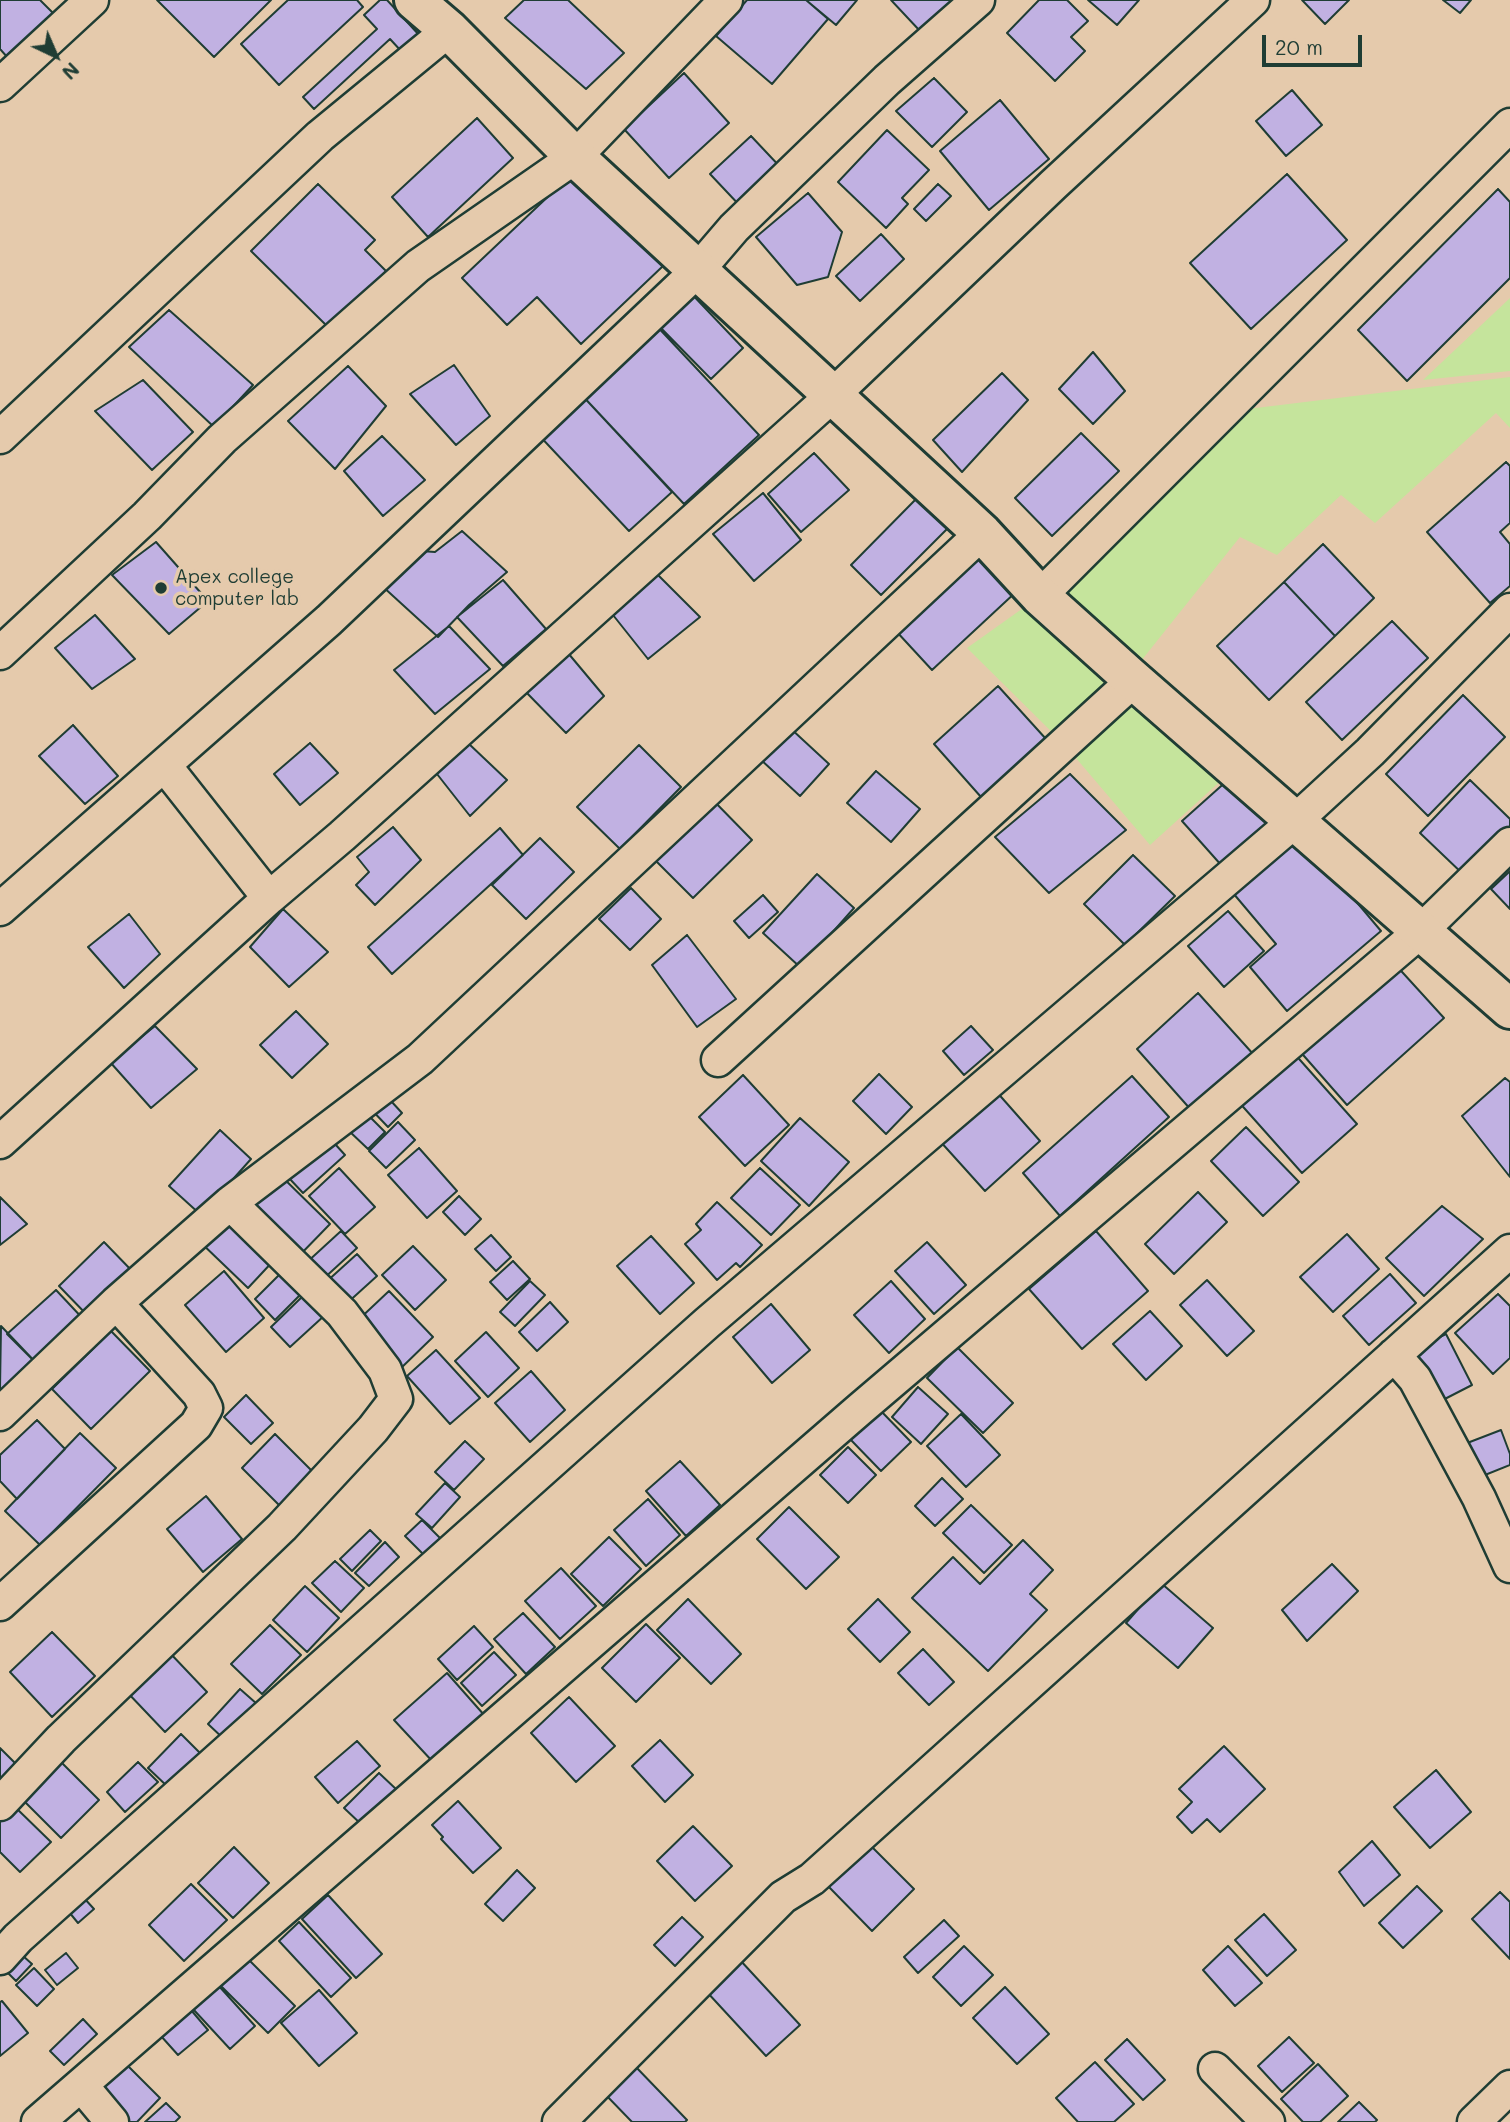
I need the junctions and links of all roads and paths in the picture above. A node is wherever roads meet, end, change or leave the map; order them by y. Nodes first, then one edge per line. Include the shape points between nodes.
1 (92, 0) edge
2 (414, 0) edge
3 (726, 0) edge
4 (978, 0) edge
5 (1253, 0) edge
6 (449, 30) junction
7 (0, 85) edge
8 (1510, 125) edge
9 (575, 157) junction
10 (698, 270) junction
11 (833, 395) junction
12 (0, 437) edge
13 (982, 533) junction
14 (1040, 596) junction
15 (1510, 610) edge
16 (0, 653) edge
17 (1134, 680) junction
18 (165, 766) junction
19 (1295, 821) junction
20 (1510, 844) edge
21 (269, 898) junction
22 (0, 909) edge
23 (1421, 931) junction
24 (1510, 1009) edge
25 (718, 1060) dead end
26 (0, 1142) edge
27 (230, 1203) junction
28 (1510, 1251) edge
29 (117, 1303) junction
30 (1394, 1355) junction
31 (0, 1414) edge
32 (1510, 1566) edge
33 (0, 1604) edge
34 (0, 1804) edge
35 (0, 1958) edge
36 (1214, 2068) dead end
37 (82, 2086) junction
38 (1510, 2087) edge
39 (38, 2122) edge
40 (113, 2122) edge
41 (559, 2122) edge
42 (1268, 2122) edge
43 (1474, 2122) edge

1 - 7 street
2 - 6 street
3 - 9 street
4 - 10 street via 887,80 734,228
5 - 11 street
6 - 9 street
6 - 12 street via 320,136
8 - 14 street
9 - 10 street
9 - 16 street via 418,266 222,439
10 - 11 street
10 - 18 street via 328,620
11 - 13 street
11 - 21 street
13 - 14 street
13 - 27 street via 420,1059
14 - 17 street
15 - 19 street
17 - 19 street
17 - 25 street
18 - 21 street
18 - 22 street
19 - 23 street
19 - 35 street via 707,1323
20 - 23 street
21 - 26 street
23 - 24 street
23 - 37 street via 860,1409
27 - 29 street
27 - 34 street via 342,1313 386,1370 396,1399 282,1527 61,1739
28 - 30 street
29 - 31 street
29 - 33 street via 199,1394 206,1408 196,1425
30 - 32 street via 1415,1379
30 - 41 street via 812,1879 783,1897
36 - 42 street
37 - 39 street
37 - 40 street
38 - 43 street

